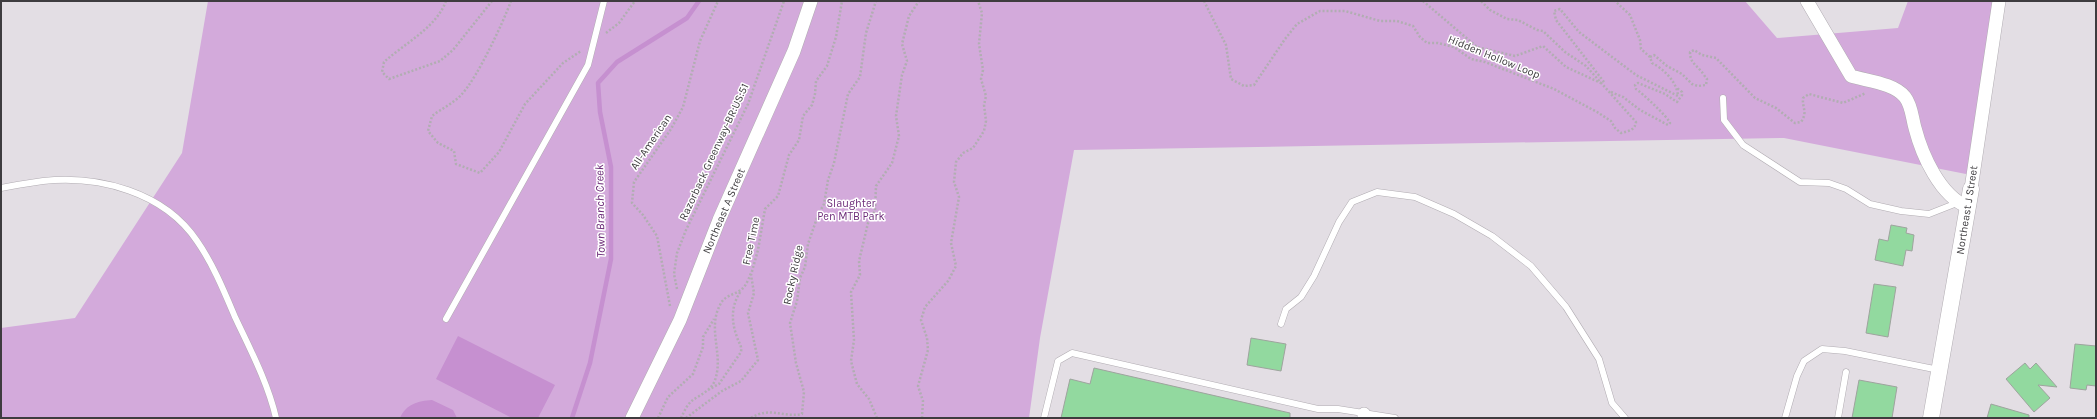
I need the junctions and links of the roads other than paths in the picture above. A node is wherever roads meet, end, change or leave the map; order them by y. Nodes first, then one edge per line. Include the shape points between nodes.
1 (604, 1) edge
2 (811, 1) edge
3 (1807, 1) edge
4 (1999, 1) edge
5 (1723, 98) dead end
6 (1, 188) edge
7 (1971, 189) joint
8 (1962, 205) junction
9 (446, 319) dead end
10 (1281, 324) dead end
11 (1939, 370) junction
12 (1846, 372) dead end
13 (1364, 416) edge
14 (276, 418) edge
15 (632, 418) edge
16 (1044, 418) edge
17 (1395, 418) edge
18 (1625, 418) edge
19 (1785, 418) edge
20 (1838, 418) edge
21 (1931, 418) edge

1 - 9 lane via 588,65
2 - 15 street, Northeast A Street via 794,51 719,220 680,320
3 - 8 street via 1851,76 1895,89 1905,97 1912,112 1924,157
4 - 7 street, Northeast J Street
5 - 8 lane via 1724,120 1742,145 1800,182 1829,183 1846,189 1870,204 1901,211 1930,214
6 - 14 lane via 44,181 104,184 134,192 159,203 177,217 197,240 215,270 262,377
7 - 8 street, Northeast J Street
8 - 11 street, Northeast J Street
10 - 18 lane via 1286,309 1301,297 1314,276 1339,222 1352,202 1377,192 1414,197 1454,214 1492,236 1531,266 1566,307 1599,359 1612,403
11 - 19 lane via 1845,351 1822,349 1804,361
11 - 21 street, Northeast J Street
12 - 20 lane
13 - 16 lane via 1338,409 1318,409 1072,353 1058,361
13 - 17 lane

